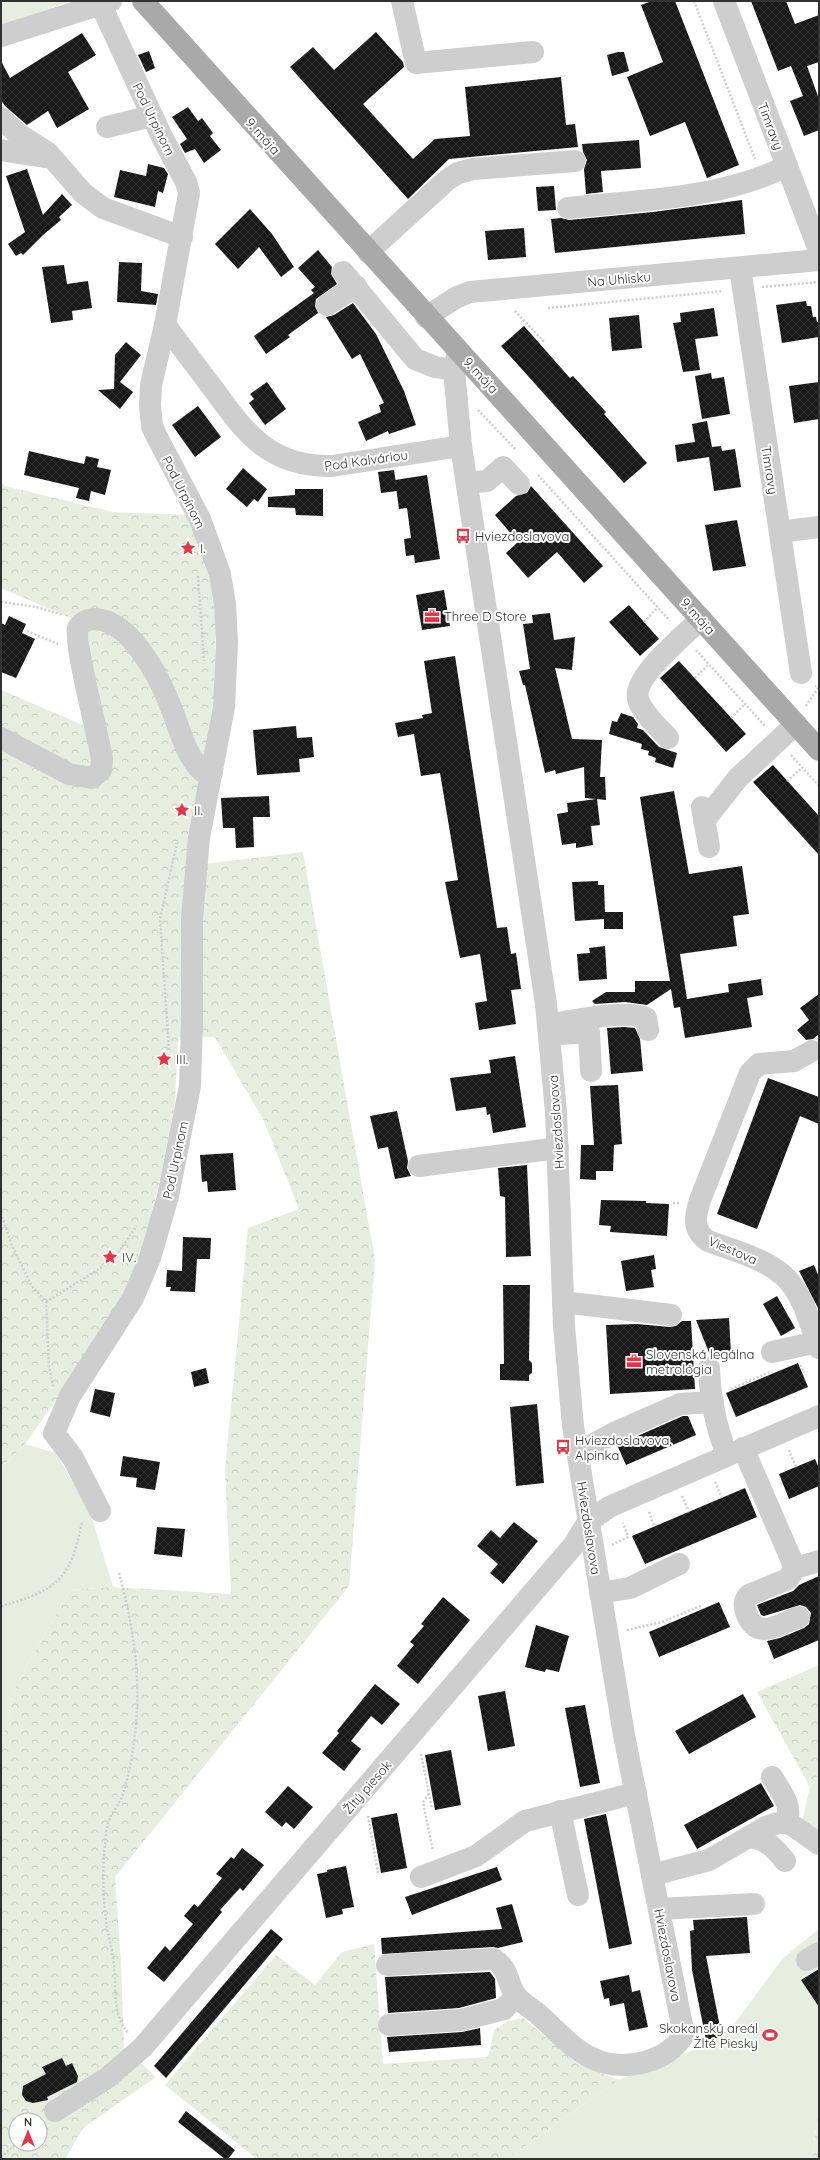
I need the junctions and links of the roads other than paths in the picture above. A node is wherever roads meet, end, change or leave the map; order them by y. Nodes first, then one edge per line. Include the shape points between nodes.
1 (143, 1) edge
2 (402, 1) edge
3 (724, 1) edge
4 (106, 3) edge
5 (1, 36) edge
6 (533, 52) dead end
7 (152, 116) junction
8 (1, 118) edge
9 (107, 127) dead end
10 (1, 150) edge
11 (56, 161) junction
12 (575, 161) dead end
13 (787, 166) junction
14 (568, 208) dead end
15 (182, 237) junction
16 (819, 250) edge
17 (368, 252) junction
18 (819, 260) edge
19 (740, 268) junction
20 (327, 305) dead end
21 (426, 317) junction
22 (165, 325) junction
23 (456, 360) junction
24 (461, 446) junction
25 (526, 477) road end
26 (467, 483) junction
27 (819, 527) edge
28 (780, 532) junction
29 (701, 619) junction
30 (801, 673) dead end
31 (801, 715) junction
32 (1, 738) edge
33 (668, 738) dead end
34 (819, 750) edge
35 (212, 772) junction
36 (709, 848) dead end
37 (549, 1030) junction
38 (648, 1030) dead end
39 (812, 1051) dead end
40 (590, 1071) dead end
41 (558, 1148) junction
42 (419, 1166) dead end
43 (563, 1302) junction
44 (671, 1316) dead end
45 (818, 1345) edge
46 (775, 1360) road end
47 (709, 1368) dead end
48 (721, 1396) junction
49 (819, 1416) edge
50 (735, 1452) junction
51 (577, 1453) junction
52 (92, 1514) road end
53 (588, 1522) junction
54 (819, 1561) edge
55 (679, 1564) dead end
56 (795, 1568) junction
57 (600, 1593) junction
58 (799, 1616) dead end
59 (772, 1777) dead end
60 (636, 1793) junction
61 (560, 1811) junction
62 (787, 1823) junction
63 (750, 1837) junction
64 (819, 1844) edge
65 (785, 1860) dead end
66 (652, 1875) junction
67 (421, 1877) dead end
68 (578, 1895) dead end
69 (754, 1904) dead end
70 (659, 1909) junction
71 (387, 1965) dead end
72 (516, 1996) junction
73 (388, 2025) dead end
74 (55, 2111) dead end

1 - 17 main road, 9. mája
2 - 6 street via 416,63
3 - 13 street, Timravy
4 - 5 street, Pod Urpínom
4 - 7 street, Pod Urpínom
7 - 9 street
7 - 15 street, Pod Urpínom via 186,182 189,193
8 - 11 street via 16,133 48,152
10 - 11 street via 34,154
11 - 15 street via 83,193 103,208
12 - 17 street via 458,172
13 - 14 street via 763,178 694,193
13 - 16 street, Timravy
15 - 22 street, Pod Urpínom
17 - 21 main road, 9. mája
18 - 19 street, Na Uhlisku
19 - 21 street, Na Uhlisku via 470,292 457,297
19 - 28 street, Timravy
20 - 23 street via 350,279 415,359 435,367
21 - 23 main road, 9. mája
22 - 24 street, Pod Kalváriou via 244,430 264,448 289,461 314,467 332,466
22 - 35 street, Pod Urpínom via 151,385 152,426 200,519 224,589 226,681
23 - 24 street, Hviezdoslavova
23 - 29 main road, 9. mája
24 - 26 street, Hviezdoslavova
25 - 26 street via 503,467 487,482
26 - 37 street, Hviezdoslavova
27 - 28 street
28 - 30 street, Timravy
29 - 31 main road, 9. mája
29 - 33 street via 650,669 639,688 638,695 642,708
31 - 34 main road, 9. mája
31 - 36 street via 778,741 703,812
32 - 35 street via 69,774 92,778 101,770 102,759 77,634 83,623 95,619 114,625 133,640 154,671 170,703 189,756 203,772
35 - 52 street, Pod Urpínom via 199,838 192,918 190,1086 168,1196 158,1237 133,1298 70,1396 54,1433 73,1458
37 - 38 street via 588,1018 637,1014 646,1018
37 - 40 street via 588,1032
37 - 41 street, Hviezdoslavova
39 - 45 street, Viestova via 794,1061 759,1064 750,1073 700,1200 695,1222 700,1233 708,1241 763,1263 784,1275 798,1294
41 - 42 street
41 - 43 street, Hviezdoslavova
43 - 44 street
43 - 51 street, Hviezdoslavova
45 - 46 street
47 - 48 street
48 - 50 street via 719,1435
48 - 51 street via 680,1404 616,1432
49 - 50 street
50 - 53 street via 609,1507
50 - 56 street
51 - 53 street, Hviezdoslavova
53 - 57 street, Hviezdoslavova
53 - 74 street, Žltý piesok via 573,1546 142,2048 107,2078
54 - 56 street
55 - 57 street via 630,1588
56 - 58 street via 788,1579 749,1595 744,1606 751,1624 757,1629 764,1630
57 - 60 street, Hviezdoslavova
59 - 62 street via 788,1804
60 - 61 street
60 - 66 street, Hviezdoslavova
61 - 67 street via 525,1821 476,1856
61 - 68 street
62 - 63 street via 766,1827
62 - 64 street
63 - 65 street via 771,1844
63 - 66 street via 709,1860
66 - 70 street, Hviezdoslavova
69 - 70 street
70 - 72 street, Hviezdoslavova via 684,2035 670,2052 653,2060 634,2064 616,2065 599,2062 567,2043
71 - 72 street via 494,1959 507,1971
72 - 73 street via 504,2009 461,2020

